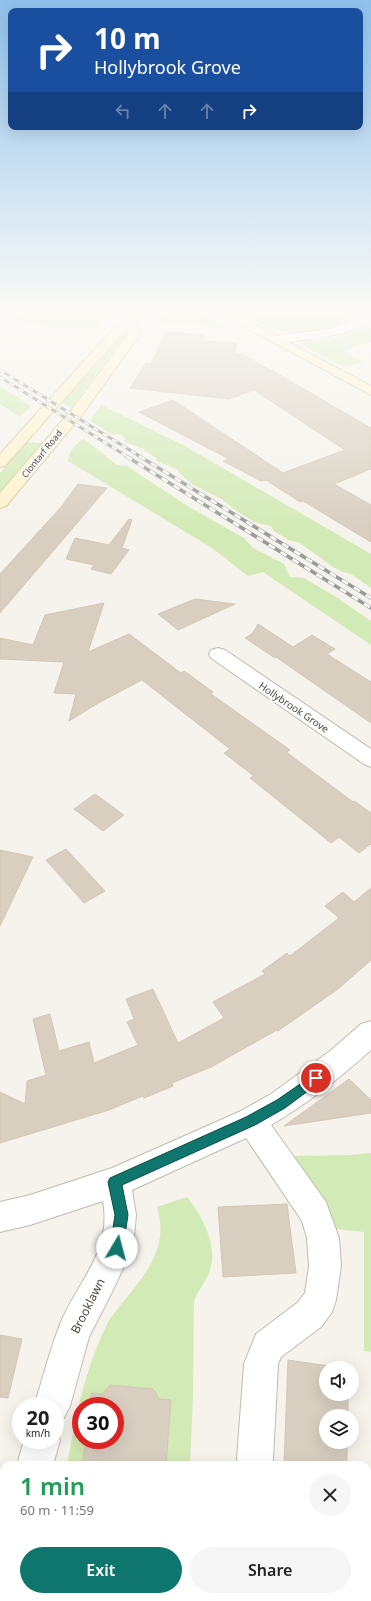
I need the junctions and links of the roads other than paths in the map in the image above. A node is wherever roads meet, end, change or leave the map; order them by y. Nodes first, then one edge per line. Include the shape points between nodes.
1 (73, 382) edge
2 (99, 382) edge
3 (354, 382) edge
4 (371, 391) edge
5 (0, 463) edge
6 (0, 503) edge
7 (218, 654) dead end
8 (371, 759) edge
9 (371, 1033) edge
10 (251, 1121) junction
11 (115, 1182) junction
12 (0, 1217) edge
13 (55, 1397) edge
14 (39, 1449) edge
15 (256, 1458) dead end
16 (36, 1461) edge

1 - 5 main road
2 - 6 main road, Clontarf Road
3 - 4 main road
7 - 8 street, Hollybrook Grove
9 - 10 street via 281,1104
10 - 11 street
10 - 15 street via 314,1213 323,1238 325,1266 320,1300 309,1316 268,1346 261,1364
11 - 12 street via 30,1210
11 - 13 street, Brooklawn via 121,1215 117,1248 74,1331
14 - 16 street

